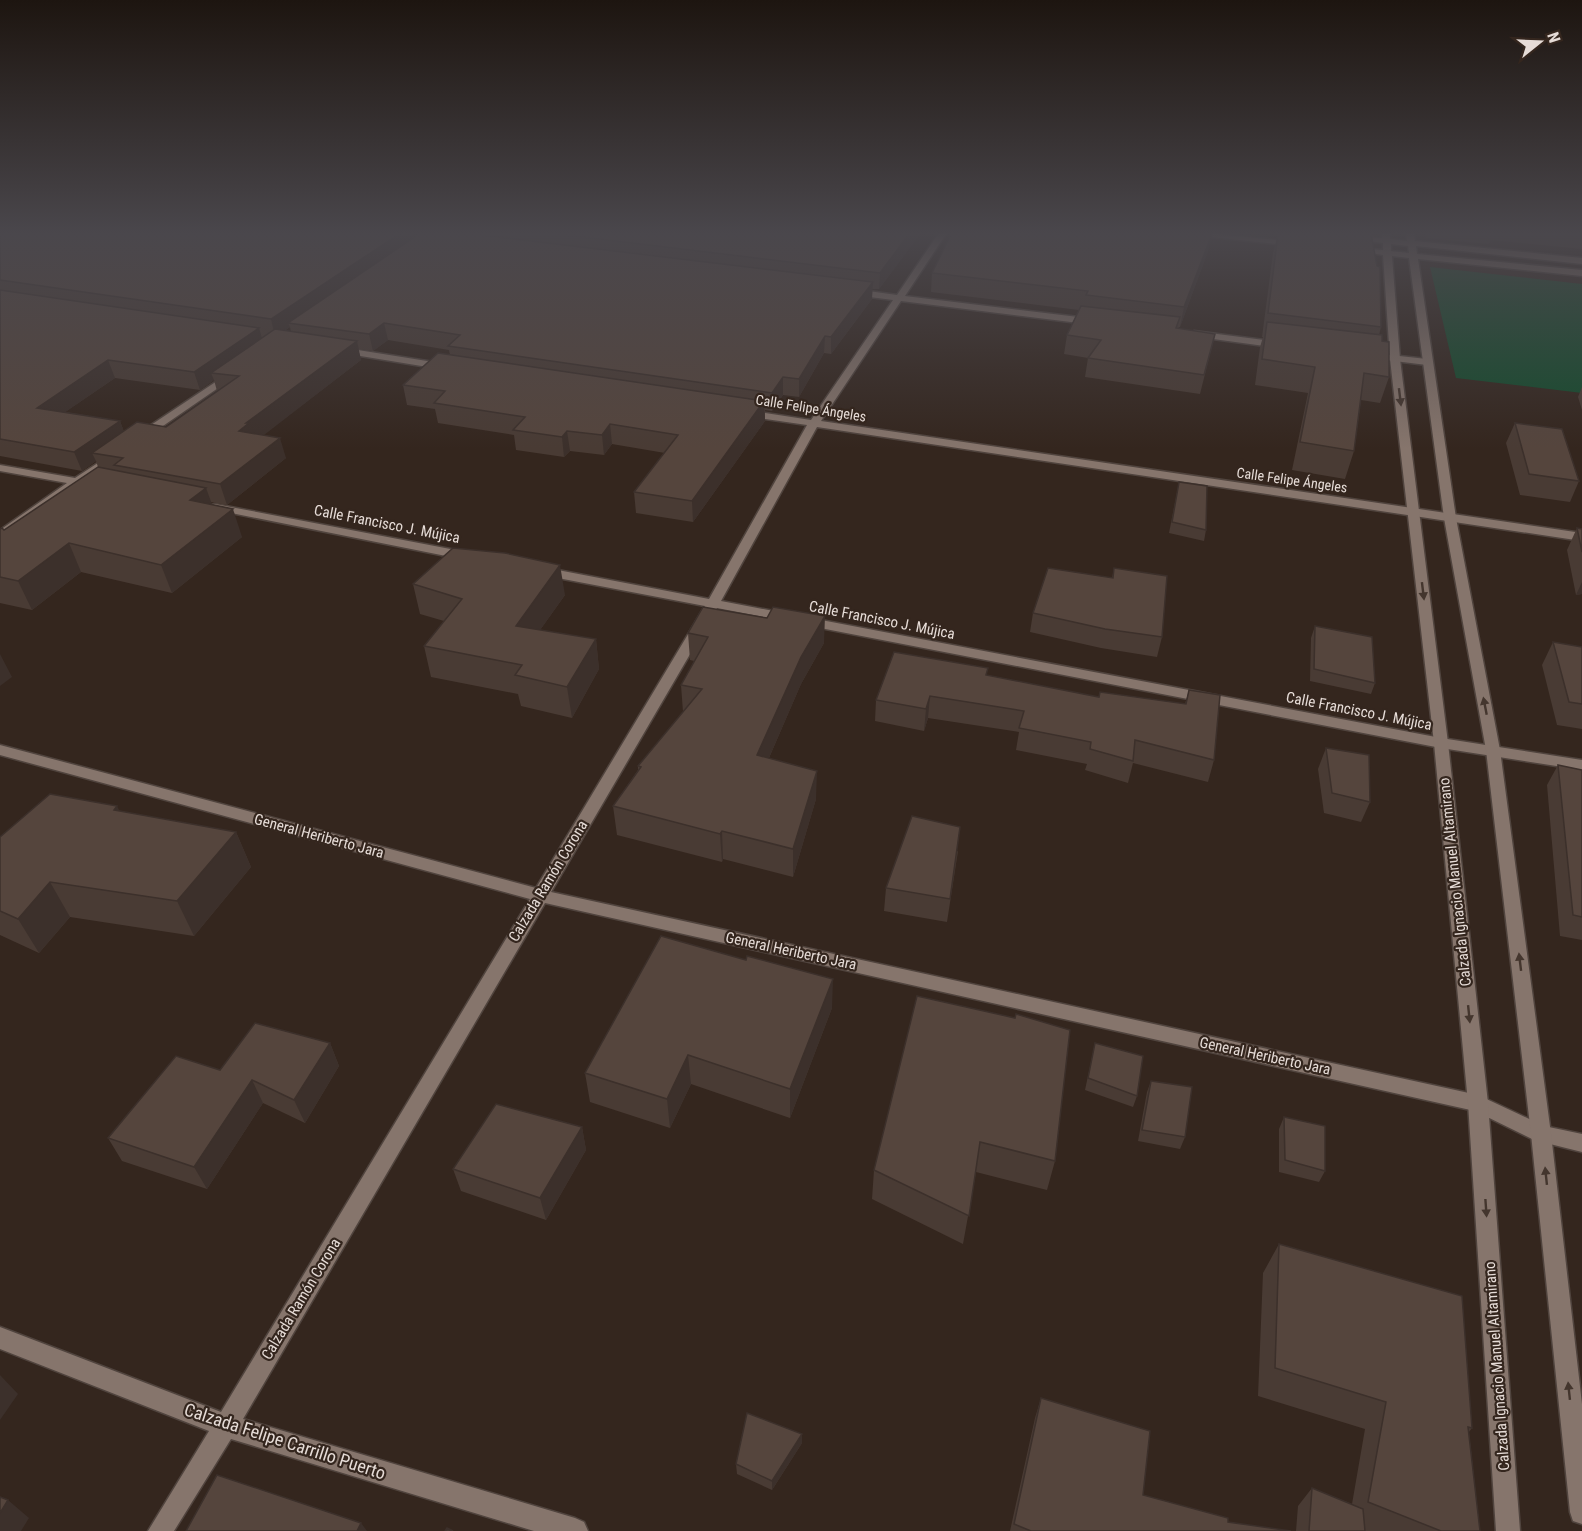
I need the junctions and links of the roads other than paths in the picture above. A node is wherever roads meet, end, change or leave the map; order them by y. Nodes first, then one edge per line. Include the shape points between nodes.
1 (895, 305) edge
2 (960, 305) edge
3 (1391, 305) edge
4 (1420, 305) edge
5 (1100, 323) edge
6 (1183, 333) edge
7 (1289, 346) edge
8 (329, 349) edge
9 (1371, 356) edge
10 (1395, 359) junction
11 (1427, 362) junction
12 (242, 368) edge
13 (459, 369) edge
14 (731, 411) edge
15 (813, 423) junction
16 (135, 441) edge
17 (125, 447) edge
18 (0, 468) edge
19 (76, 480) junction
20 (111, 487) edge
21 (204, 505) edge
22 (1413, 513) junction
23 (1450, 518) junction
24 (0, 535) edge
25 (1582, 537) edge
26 (482, 559) edge
27 (528, 568) edge
28 (713, 604) junction
29 (1441, 743) junction
30 (0, 750) edge
31 (1493, 750) junction
32 (1582, 765) edge
33 (539, 895) junction
34 (1478, 1103) junction
35 (1541, 1134) junction
36 (1582, 1143) edge
37 (0, 1338) edge
38 (226, 1425) junction
39 (1582, 1512) edge
40 (160, 1531) edge
41 (575, 1531) edge
42 (1508, 1531) edge

1 - 15 street, Calzada Ramón Corona
2 - 5 street
3 - 10 street, Calzada Ignacio Manuel Altamirano
4 - 11 street
6 - 7 street
8 - 13 street
9 - 10 street
10 - 11 street
10 -> 22 street, Calzada Ignacio Manuel Altamirano
11 - 23 street
12 - 16 street
14 - 15 street, Calle Felipe Ángeles
15 - 22 street, Calle Felipe Ángeles
15 - 28 street, Calzada Ramón Corona
17 - 19 street
18 - 19 street
19 - 20 street
19 - 24 street
21 - 26 street, Calle Francisco J. Mújica
22 - 23 street, Calle Felipe Ángeles
22 -> 29 street, Calzada Ignacio Manuel Altamirano
23 - 25 street, Calle Felipe Ángeles
31 -> 23 street
27 - 28 street, Calle Francisco J. Mújica
28 - 29 street, Calle Francisco J. Mújica
28 - 33 street, Calzada Ramón Corona
29 - 31 street, Calle Francisco J. Mújica
29 -> 34 street, Calzada Ignacio Manuel Altamirano
30 - 33 street, General Heriberto Jara
31 - 32 street, Calle Francisco J. Mújica
35 -> 31 street
33 - 34 street, General Heriberto Jara
33 - 38 street, Calzada Ramón Corona
34 - 35 street, General Heriberto Jara
34 -> 42 street, Calzada Ignacio Manuel Altamirano
35 - 36 street, General Heriberto Jara
39 -> 35 street
37 - 38 street, Calzada Felipe Carrillo Puerto
38 - 40 street, Calzada Ramón Corona
38 - 41 street, Calzada Felipe Carrillo Puerto

